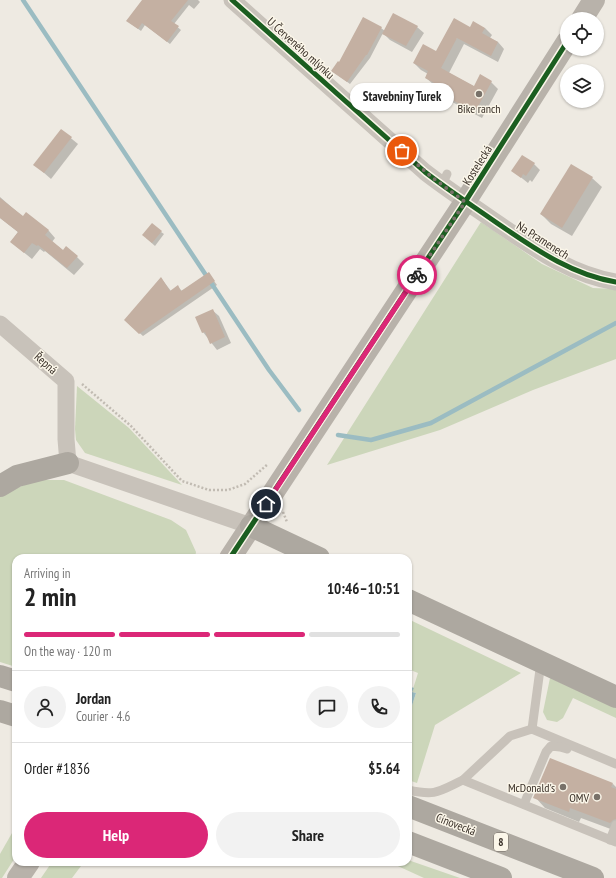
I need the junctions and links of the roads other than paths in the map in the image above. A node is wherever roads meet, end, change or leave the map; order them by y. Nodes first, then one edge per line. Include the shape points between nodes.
1 (594, 0) edge
2 (236, 2) edge
3 (586, 12) edge
4 (560, 53) edge
5 (465, 202) junction
6 (616, 282) edge
7 (0, 324) edge
8 (68, 462) junction
9 (0, 486) edge
10 (251, 526) junction
11 (233, 554) edge
12 (310, 554) edge
13 (412, 602) edge
14 (541, 662) junction
15 (0, 676) edge
16 (12, 680) edge
17 (616, 697) edge
18 (0, 711) edge
19 (12, 715) edge
20 (532, 729) junction
21 (616, 764) edge
22 (463, 780) junction
23 (412, 791) edge
24 (524, 804) junction
25 (412, 808) edge
26 (616, 825) edge
27 (613, 841) edge
28 (412, 844) edge
29 (26, 866) edge
30 (18, 878) edge
31 (500, 878) edge
32 (593, 878) edge

1 - 3 main road
2 - 5 street, U Červeného mlýnku via 419,166 444,179
4 - 5 main road, Kostelecká
5 - 6 street, Na Pramenech via 547,256 599,279
5 - 10 main road, Kostelecká
7 - 8 street, Řepná via 66,381
8 - 9 highway via 17,476
8 - 10 street
10 - 11 main road, Kostelecká
10 - 12 highway
13 - 14 highway
14 - 17 highway
14 - 20 lane
15 - 16 highway
18 - 19 highway
20 - 21 lane
20 - 22 lane via 510,736
21 - 24 lane via 606,764 560,746 551,746 541,762
22 - 23 lane via 436,793
22 - 24 lane
24 - 27 lane
25 - 32 highway, Cínovecká / 8
26 - 27 lane
28 - 31 highway
29 - 30 main road

